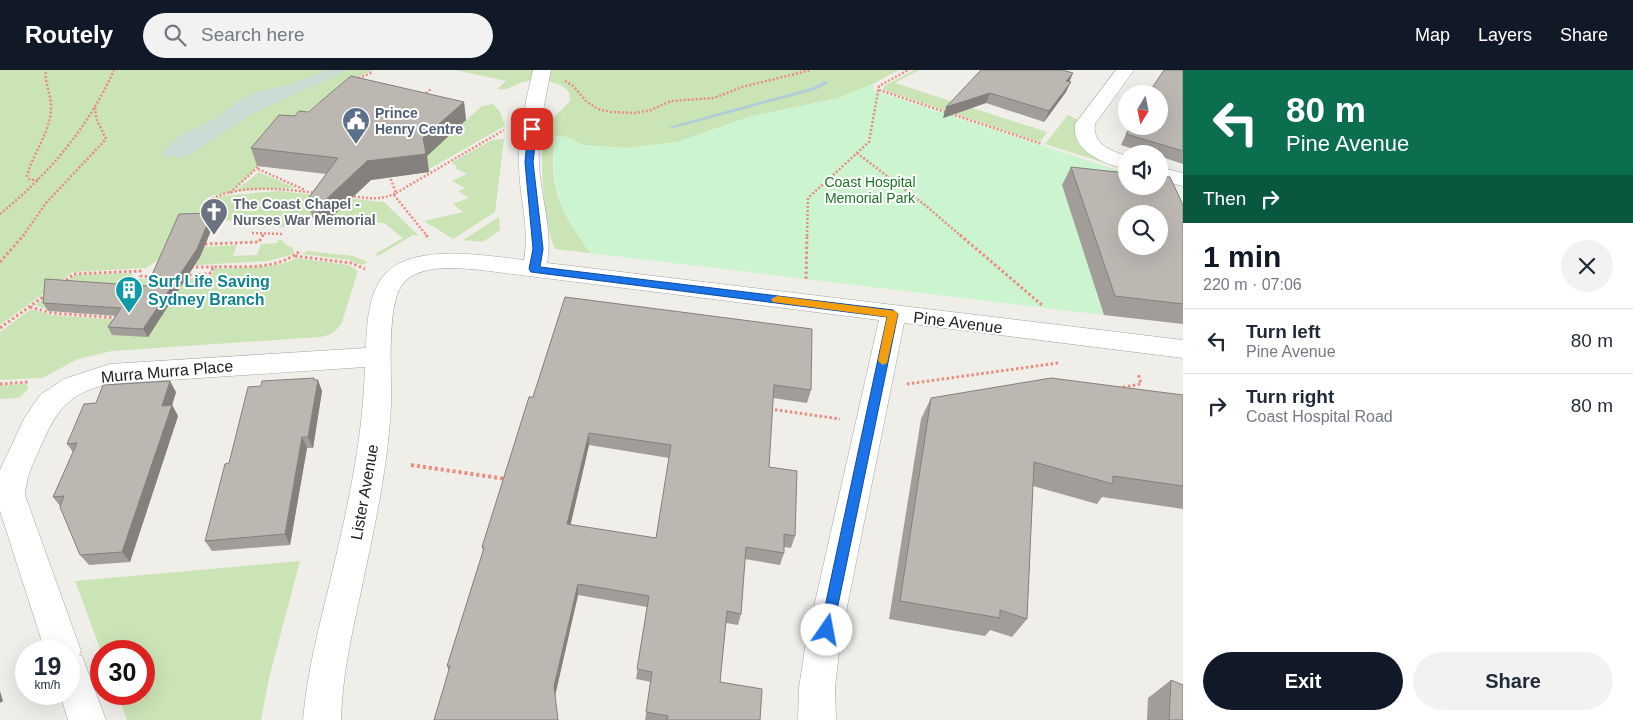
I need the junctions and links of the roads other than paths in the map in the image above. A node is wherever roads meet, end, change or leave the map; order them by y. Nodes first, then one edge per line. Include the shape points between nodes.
1 (542, 70) edge
2 (1125, 70) edge
3 (1118, 159) edge
4 (1168, 176) edge
5 (1183, 180) edge
6 (534, 269) junction
7 (406, 270) joint
8 (893, 314) junction
9 (1183, 349) edge
10 (378, 357) junction
11 (59, 640) edge
12 (80, 700) edge
13 (87, 720) edge
14 (322, 720) edge
15 (817, 720) edge

1 - 6 street via 529,162 538,249
2 - 3 street via 1083,130 1086,140 1095,148
4 - 5 street
6 - 7 street, Pine Avenue via 439,260
6 - 8 street, Pine Avenue
7 - 10 street, Lister Avenue via 394,279 386,292
8 - 9 street, Pine Avenue
8 - 15 street via 824,642 818,678
10 - 11 street, Murra Murra Place via 110,374 83,381 52,401 39,418 14,470 10,495
10 - 14 street, Lister Avenue via 377,407 368,476 328,669
12 - 13 street

